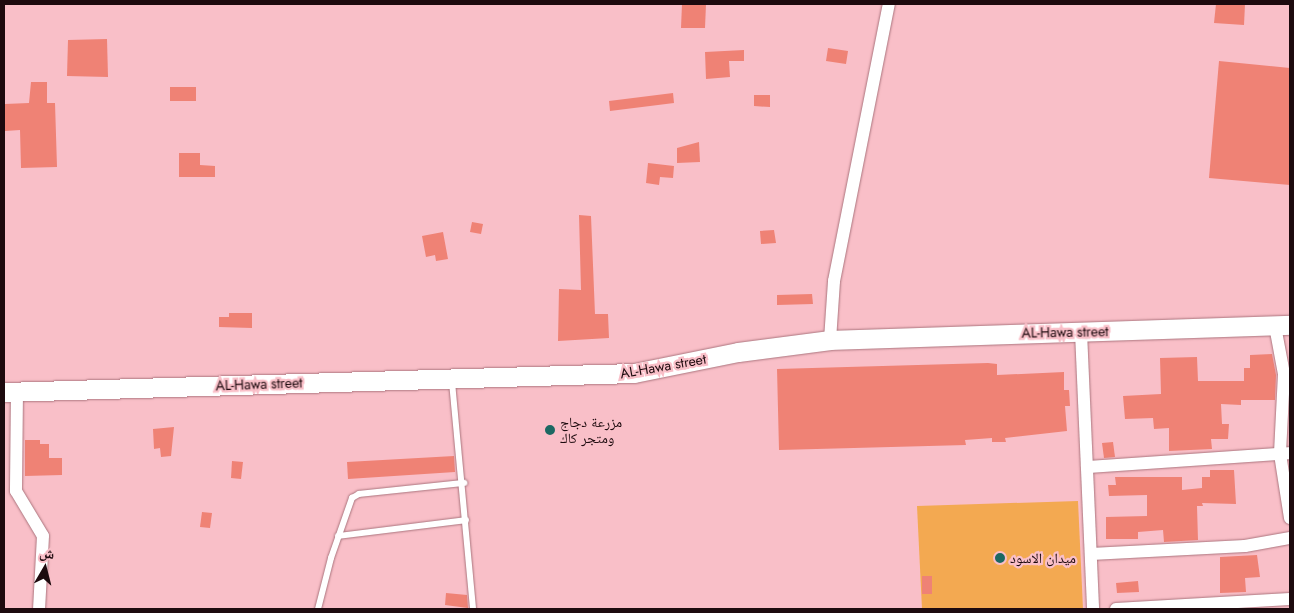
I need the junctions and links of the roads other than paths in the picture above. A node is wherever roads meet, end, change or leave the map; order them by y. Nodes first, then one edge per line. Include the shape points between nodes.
1 (889, 4) edge
2 (1283, 325) edge
3 (1081, 332) junction
4 (830, 340) junction
5 (452, 380) junction
6 (10, 392) edge
7 (1285, 453) edge
8 (1087, 467) junction
9 (464, 483) junction
10 (1290, 518) edge
11 (466, 520) junction
12 (338, 536) junction
13 (1290, 538) edge
14 (1091, 554) junction
15 (1290, 599) edge
16 (39, 609) edge
17 (318, 609) edge
18 (473, 609) edge
19 (1093, 609) edge
20 (1116, 609) edge

1 - 4 street via 834,281
2 - 3 street, AL-Hawa street
2 - 7 street
3 - 4 street, AL-Hawa street
3 - 8 street
4 - 5 street, AL-Hawa street via 738,352 634,373
5 - 6 street, AL-Hawa street
5 - 9 lane
6 - 16 street via 16,491 43,536
7 - 8 street
7 - 10 street
8 - 14 street
9 - 11 lane
9 - 12 lane via 359,494 352,498
11 - 12 lane
11 - 18 lane
12 - 17 lane
13 - 14 street via 1245,546
14 - 19 street
15 - 20 street

